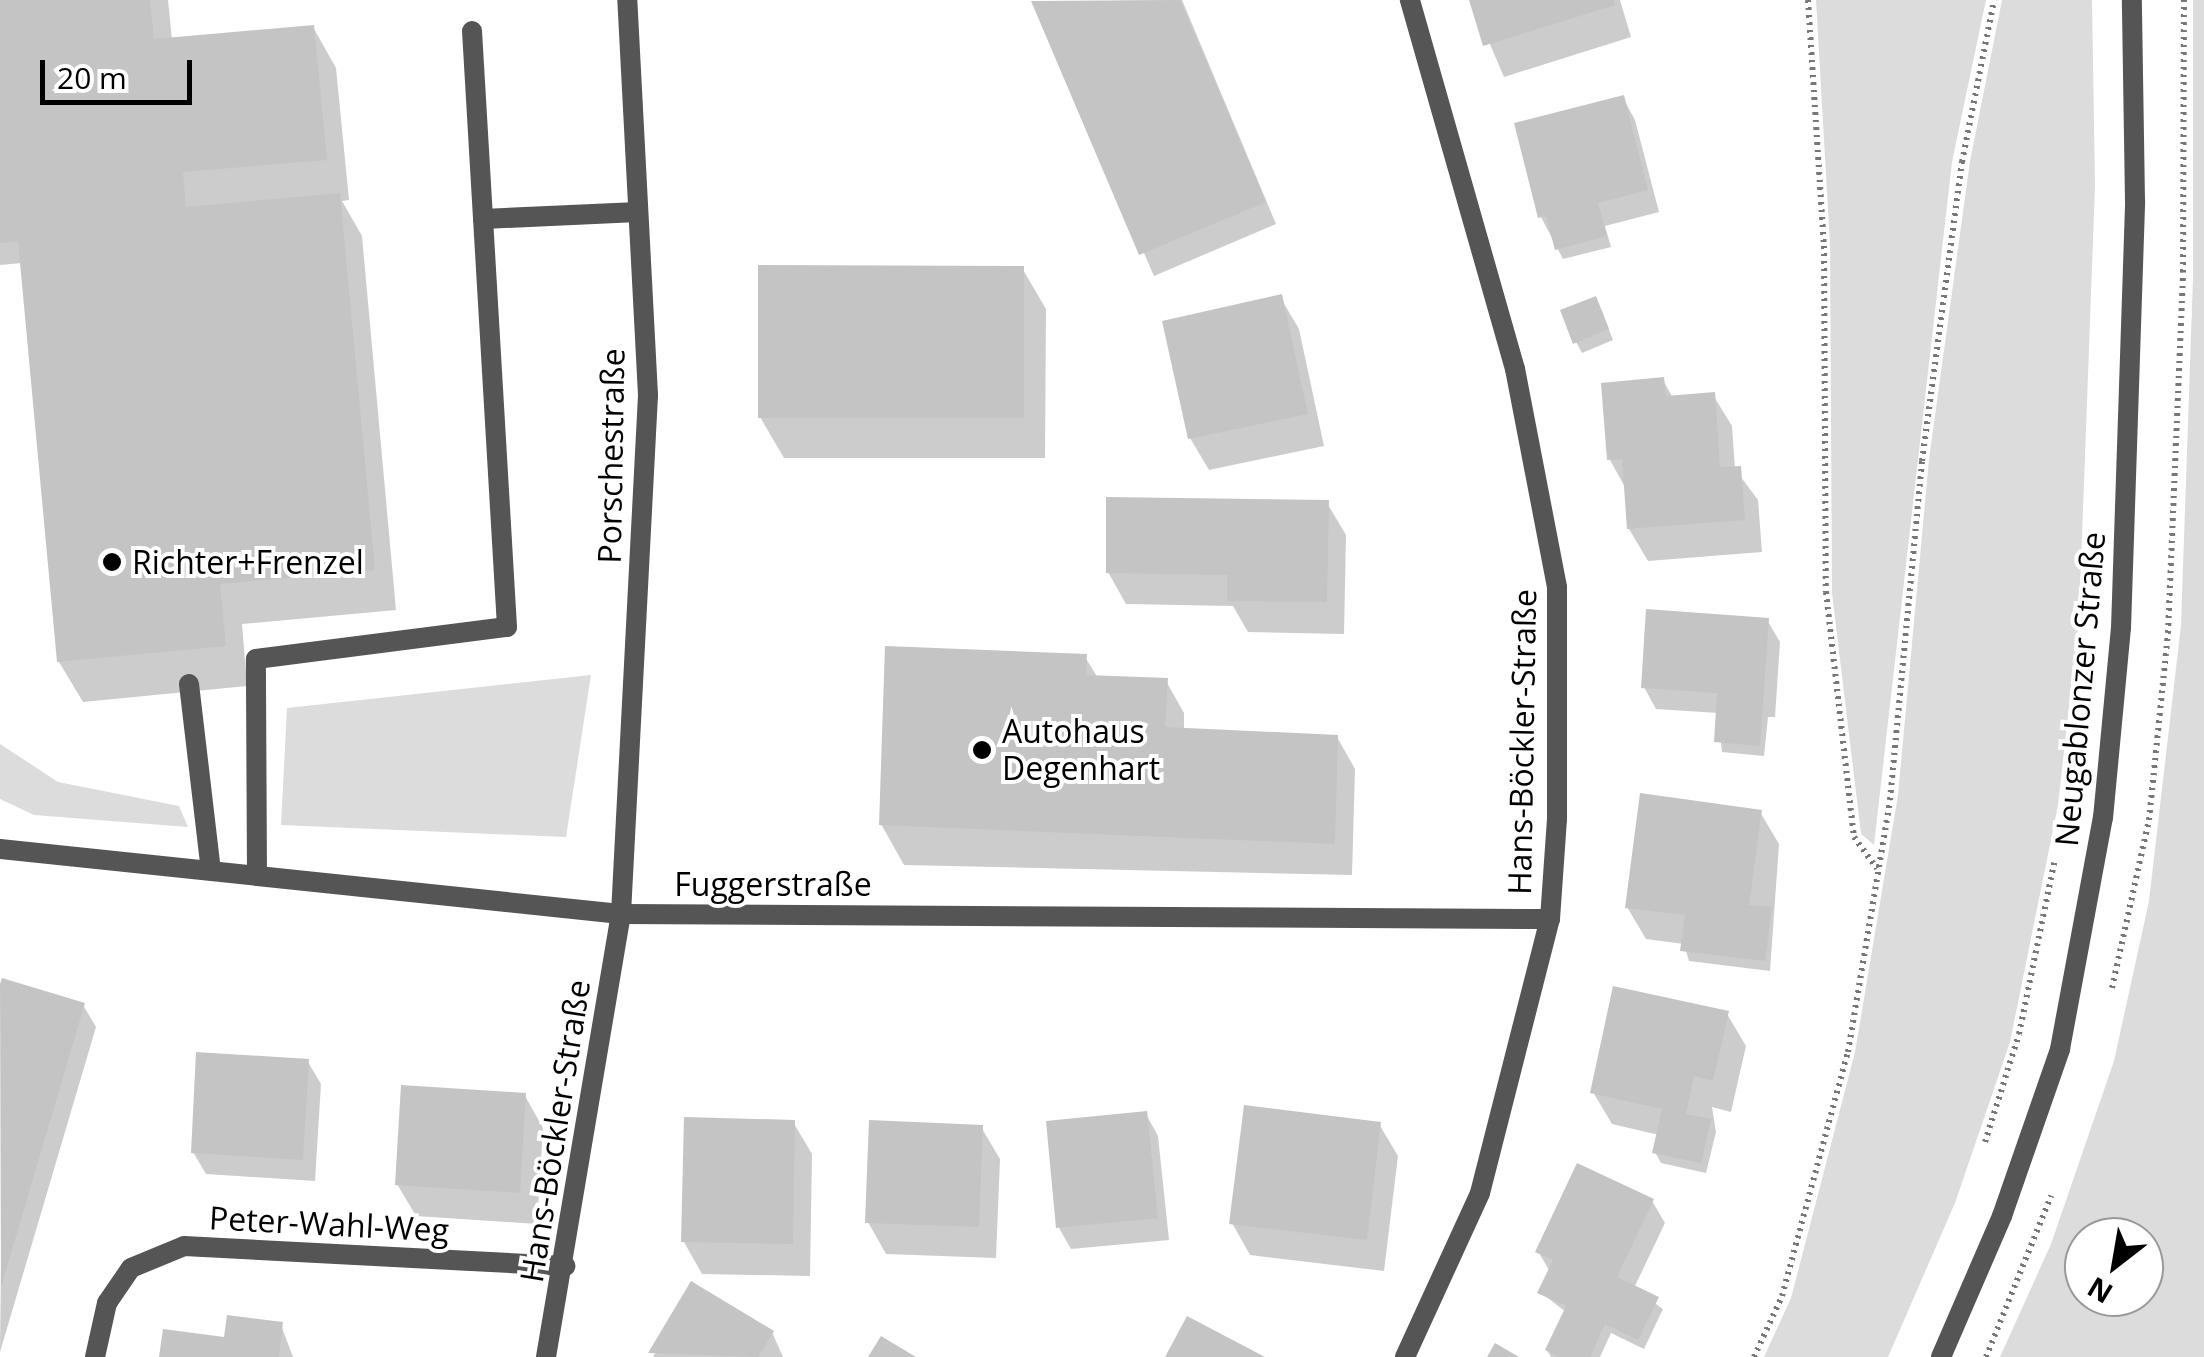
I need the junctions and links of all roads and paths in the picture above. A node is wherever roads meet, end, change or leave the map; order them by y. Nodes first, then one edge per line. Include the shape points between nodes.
1 (628, 0) edge
2 (1410, 0) edge
3 (1808, 0) edge
4 (1994, 0) edge
5 (2132, 0) edge
6 (472, 32) dead end
7 (638, 212) junction
8 (483, 220) junction
9 (189, 684) dead end
10 (2057, 846) dead end
11 (0, 849) edge
12 (1877, 869) junction
13 (211, 871) junction
14 (257, 876) junction
15 (621, 914) junction
16 (1550, 919) junction
17 (1981, 1155) dead end
18 (565, 1266) junction
19 (96, 1357) edge
20 (546, 1357) edge
21 (1404, 1357) edge
22 (1754, 1357) edge
23 (1941, 1357) edge

1 - 7 street, Porschestraße
2 - 16 street, Hans-Böckler-Straße via 1515,370 1556,587 1557,818
3 - 12 path via 1824,246 1826,592 1854,836
4 - 12 path via 1959,180
5 - 23 street, Neugablonzer Straße via 2135,201 2122,609 2103,818 2060,1049 2002,1216
6 - 8 street
7 - 8 street
7 - 15 street, Porschestraße via 648,395
8 - 14 street via 508,628 256,659
9 - 13 street
10 - 17 path via 2019,1034
11 - 13 street, Fuggerstraße
12 - 22 path via 1848,1052 1782,1296
13 - 14 street, Fuggerstraße
14 - 15 street, Fuggerstraße
15 - 16 street, Fuggerstraße
15 - 18 street, Hans-Böckler-Straße
16 - 21 street, Hans-Böckler-Straße via 1480,1193
18 - 19 street, Peter-Wahl-Weg via 184,1246 131,1268 107,1303
18 - 20 street, Hans-Böckler-Straße

